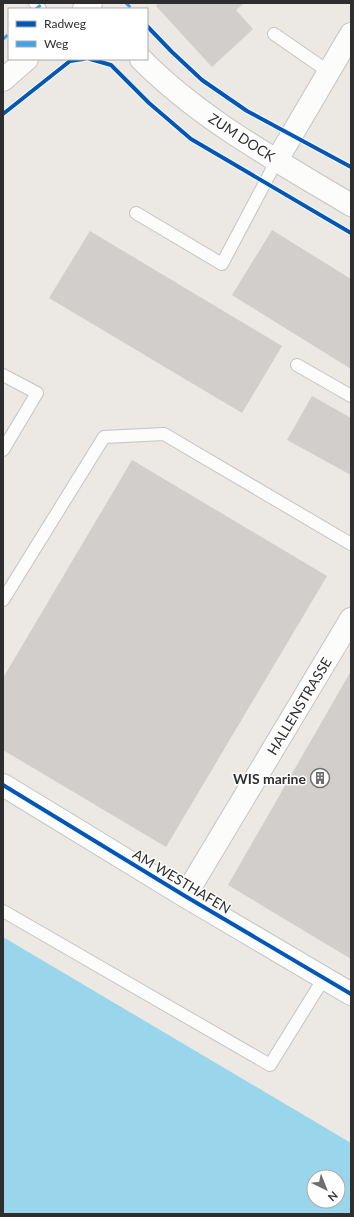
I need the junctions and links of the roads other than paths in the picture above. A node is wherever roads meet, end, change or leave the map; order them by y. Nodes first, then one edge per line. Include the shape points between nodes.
1 (274, 34) dead end
2 (351, 34) edge
3 (26, 60) edge
4 (142, 60) edge
5 (329, 72) junction
6 (3, 80) edge
7 (277, 160) junction
8 (351, 205) edge
9 (136, 213) dead end
10 (297, 365) dead end
11 (3, 375) edge
12 (351, 396) edge
13 (3, 450) edge
14 (351, 544) edge
15 (3, 600) edge
16 (351, 619) edge
17 (3, 784) edge
18 (185, 896) junction
19 (3, 911) edge
20 (324, 978) junction
21 (351, 994) edge

1 - 5 lane
2 - 5 street
3 - 6 street
4 - 7 street, ZUM DOCK via 215,122
5 - 7 street
7 - 8 street, ZUM DOCK
7 - 9 lane via 222,264
10 - 12 lane
11 - 13 lane via 37,394
14 - 15 lane via 164,434 104,438
16 - 18 street, HALLENSTRASSE
17 - 18 street, AM WESTHAFEN
18 - 20 street, AM WESTHAFEN
19 - 20 lane via 270,1065
20 - 21 street, AM WESTHAFEN

